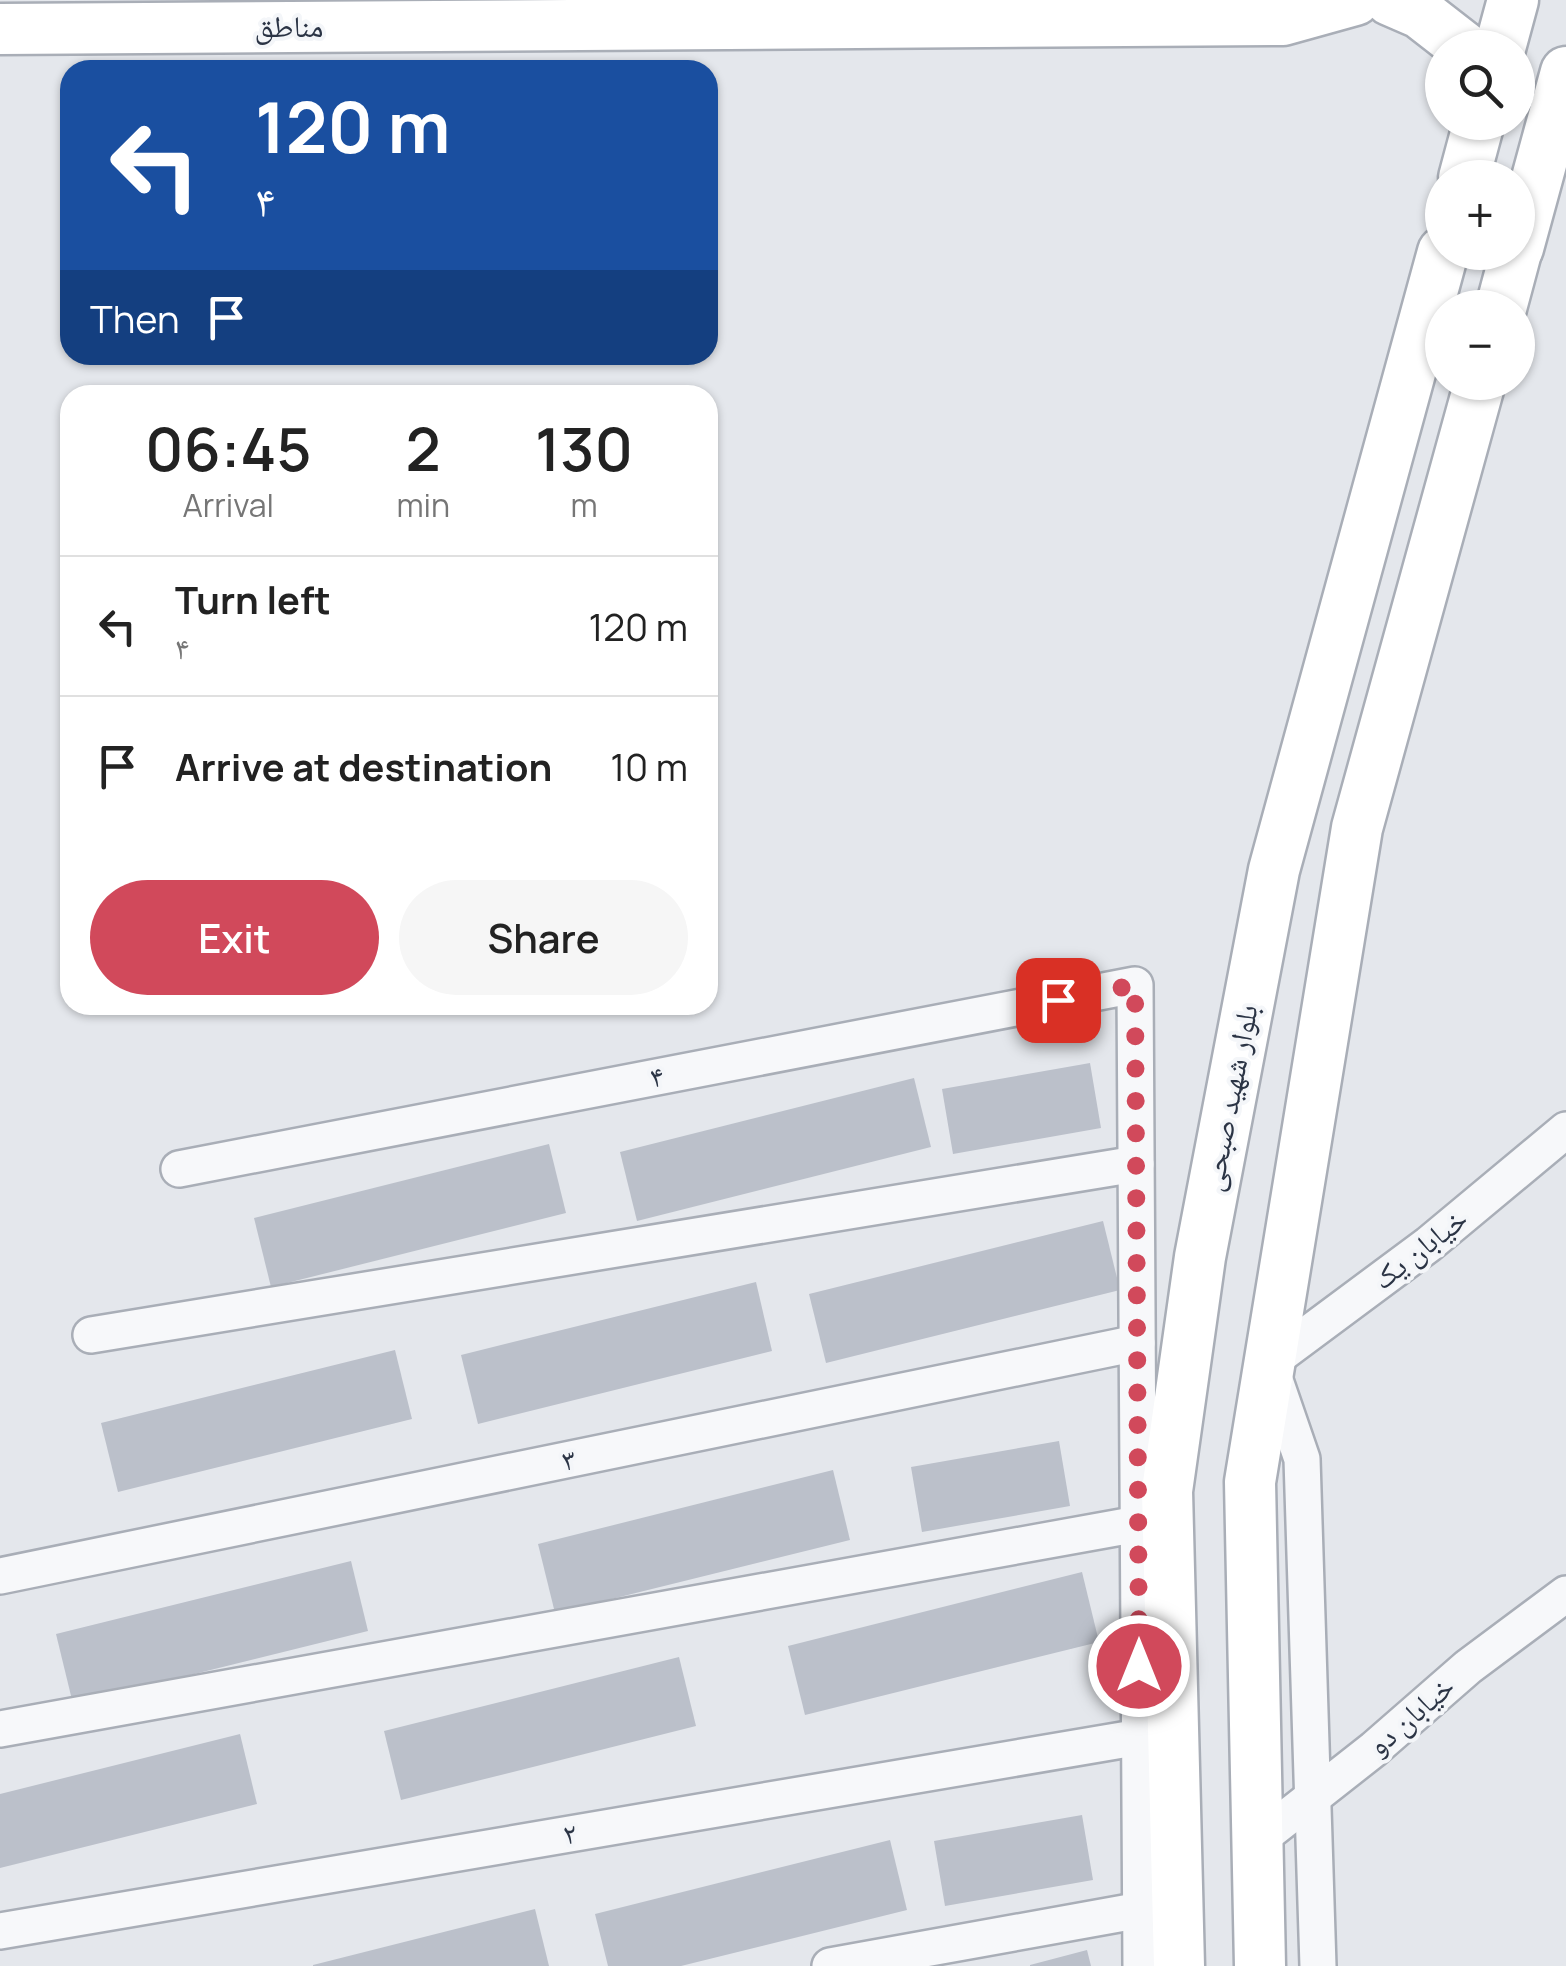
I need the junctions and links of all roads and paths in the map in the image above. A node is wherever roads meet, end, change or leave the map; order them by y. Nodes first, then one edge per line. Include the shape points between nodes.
1 (1355, 0) edge
2 (1390, 0) edge
3 (1513, 0) edge
4 (1069, 11) edge
5 (489, 13) edge
6 (199, 14) edge
7 (0, 29) edge
8 (1441, 30) edge
9 (1505, 30) edge
10 (1566, 72) edge
11 (1535, 185) edge
12 (1438, 270) edge
13 (1475, 400) edge
14 (1566, 1130) edge
15 (1136, 1164) junction
16 (179, 1169) dead end
17 (91, 1335) dead end
18 (1137, 1344) junction
19 (1270, 1363) junction
20 (1138, 1524) junction
21 (0, 1576) edge
22 (1566, 1594) edge
23 (0, 1729) edge
24 (1140, 1738) junction
25 (1311, 1799) junction
26 (1257, 1841) junction
27 (1141, 1910) junction
28 (0, 1931) edge
29 (830, 1966) edge
30 (1142, 1966) edge
31 (1180, 1966) edge
32 (1260, 1966) edge
33 (1318, 1966) edge

1 - 4 main road, مناطق via 1283,20
2 - 8 main road
3 - 9 main road
4 - 5 main road, مناطق
5 - 6 main road, مناطق
6 - 7 main road, مناطق
10 - 11 main road
12 - 31 main road, بلوار شهید صبحی via 1274,870 1200,1258 1167,1491
13 - 19 main road via 1357,828
14 - 19 street, خیابان یک
15 - 16 street, ۴ via 1135,985
15 - 17 street
15 - 18 street
18 - 20 street
18 - 21 street, ۳
19 - 25 street via 1302,1459
19 - 26 main road via 1250,1482
20 - 23 street
20 - 24 street
22 - 25 street, خیابان دو
24 - 27 street
24 - 28 street, ۲
25 - 26 street, خیابان دو
25 - 33 street
26 - 32 main road
27 - 29 street
27 - 30 street

